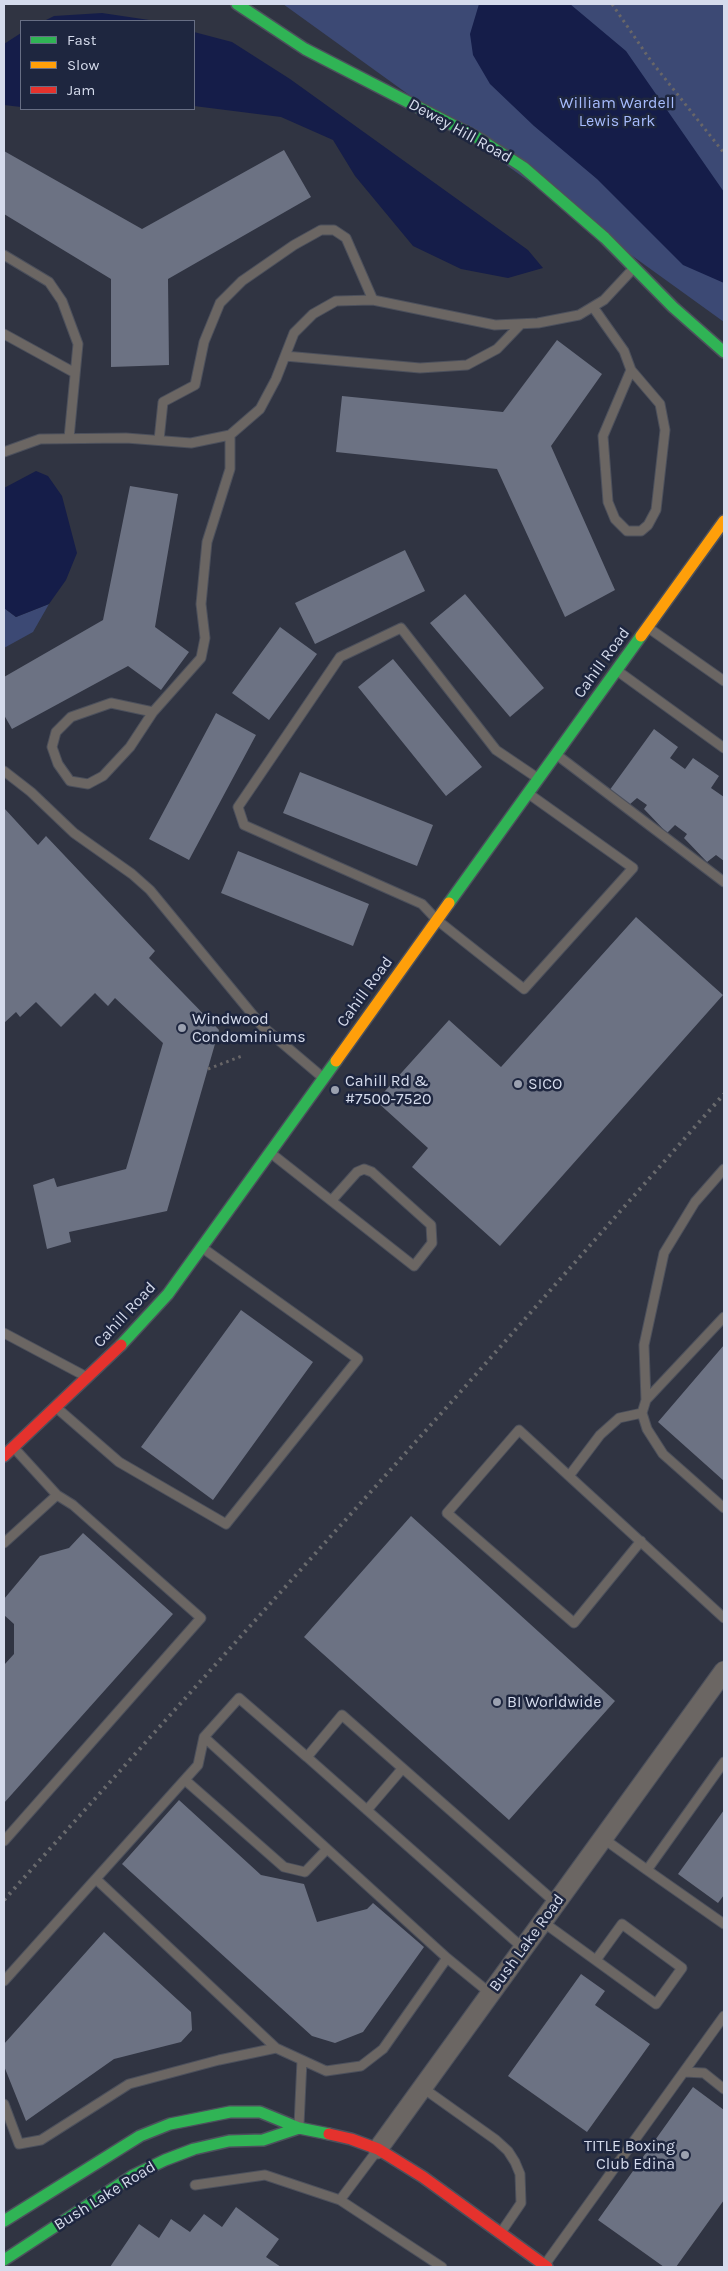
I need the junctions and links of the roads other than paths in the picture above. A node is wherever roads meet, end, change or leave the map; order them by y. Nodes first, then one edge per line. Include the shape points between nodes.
1 (237, 4) edge
2 (4, 255) edge
3 (634, 268) junction
4 (374, 300) junction
5 (593, 307) junction
6 (521, 324) junction
7 (4, 334) edge
8 (724, 352) edge
9 (285, 356) junction
10 (631, 370) junction
11 (75, 373) junction
12 (230, 434) junction
13 (69, 438) junction
14 (159, 440) junction
15 (4, 452) edge
16 (722, 526) edge
17 (648, 627) junction
18 (617, 670) junction
19 (724, 681) edge
20 (153, 712) junction
21 (724, 748) edge
22 (556, 754) junction
23 (4, 771) edge
24 (539, 779) junction
25 (528, 793) junction
26 (724, 882) edge
27 (437, 920) junction
28 (323, 1078) junction
29 (270, 1152) junction
30 (724, 1169) edge
31 (332, 1200) junction
32 (202, 1247) junction
33 (724, 1317) edge
34 (4, 1333) edge
35 (87, 1377) junction
36 (646, 1400) junction
37 (56, 1407) junction
38 (642, 1413) junction
39 (13, 1447) junction
40 (4, 1456) edge
41 (569, 1476) junction
42 (57, 1495) junction
43 (724, 1508) edge
44 (641, 1541) junction
45 (4, 1543) edge
46 (724, 1618) edge
47 (724, 1671) edge
48 (204, 1736) junction
49 (307, 1758) junction
50 (724, 1762) edge
51 (402, 1768) junction
52 (185, 1780) junction
53 (367, 1810) junction
54 (604, 1839) junction
55 (4, 1841) edge
56 (327, 1849) junction
57 (647, 1870) junction
58 (96, 1879) junction
59 (556, 1903) junction
60 (543, 1922) junction
61 (724, 1924) edge
62 (524, 1948) junction
63 (447, 1958) junction
64 (596, 1960) junction
65 (4, 1981) edge
66 (491, 1994) junction
67 (724, 2016) edge
68 (276, 2048) junction
69 (302, 2060) junction
70 (684, 2072) junction
71 (423, 2088) junction
72 (724, 2089) edge
73 (4, 2104) edge
74 (299, 2128) junction
75 (378, 2149) junction
76 (195, 2184) dead end
77 (38, 2199) junction
78 (340, 2200) junction
79 (4, 2207) edge
80 (4, 2221) edge
81 (500, 2233) junction
82 (4, 2260) edge
83 (541, 2265) edge
84 (442, 2267) edge

1 - 3 street, Dewey Hill Road via 305,49 478,138 523,167 605,238
2 - 11 lane via 49,282 62,301 78,344
3 - 5 lane via 604,300
3 - 8 street, Dewey Hill Road
4 - 6 lane via 495,325
4 - 9 lane via 336,301 313,314 294,333
4 - 14 lane via 346,238 334,230 321,230 294,245 242,281 220,304 204,342 195,385 163,402
5 - 6 lane via 579,315
5 - 10 lane via 624,351
6 - 9 lane via 497,348 467,365 420,368
7 - 11 lane
9 - 12 lane via 260,409
10 - 10 lane via 660,404 665,430 656,510 641,531 627,531 615,519 608,502 604,436
11 - 13 lane
12 - 14 lane via 191,443
12 - 20 lane via 230,469 207,542 201,604 205,638 201,658
13 - 14 lane
13 - 15 lane via 40,439
16 - 17 street, Cahill Road
17 - 18 street, Cahill Road
17 - 19 lane
18 - 21 lane
18 - 22 street, Cahill Road
20 - 20 lane via 130,747 103,776 88,784 70,781 58,764 52,747 56,732 71,717 111,703
22 - 24 street, Cahill Road
22 - 26 lane
23 - 28 lane via 74,833 150,890 262,1026
24 - 25 street, Cahill Road
24 - 27 lane via 496,750 401,628 340,657 238,807 244,825 422,904
25 - 27 street, Cahill Road
25 - 27 lane via 633,868 524,989
27 - 28 street, Cahill Road
28 - 29 street, Cahill Road
29 - 31 lane
29 - 32 street, Cahill Road
30 - 36 lane via 695,1202 664,1253 644,1345
31 - 31 lane via 414,1266 432,1243 431,1225 372,1172 364,1169 357,1172
32 - 35 street, Cahill Road via 168,1294
32 - 37 lane via 358,1360 226,1524 119,1462
33 - 36 lane
34 - 35 lane
35 - 37 street, Cahill Road
36 - 38 lane
37 - 39 street, Cahill Road
38 - 41 lane via 619,1418 600,1436
38 - 43 lane via 663,1454
39 - 40 street, Cahill Road
39 - 42 lane
41 - 44 lane
41 - 44 lane via 519,1430 447,1513 574,1623
42 - 45 lane
42 - 55 lane via 73,1505 201,1618
44 - 46 lane
47 - 54 street, Bush Lake Road
48 - 49 lane via 239,1698
48 - 52 lane via 198,1765
48 - 56 lane
49 - 51 lane via 342,1715
49 - 53 lane
50 - 57 lane
51 - 53 lane
51 - 59 lane
52 - 56 lane via 284,1867 305,1872
52 - 58 lane
53 - 62 lane
54 - 57 lane
54 - 59 street, Bush Lake Road
56 - 63 lane
57 - 61 lane
58 - 65 lane
58 - 68 lane
59 - 60 street, Bush Lake Road
60 - 62 street, Bush Lake Road
60 - 64 lane
62 - 66 street, Bush Lake Road
63 - 66 lane
63 - 69 lane via 383,2048 361,2066 326,2071
64 - 64 lane via 656,2004 682,1968 622,1924
66 - 71 street, Bush Lake Road
67 - 70 lane
68 - 69 lane
68 - 73 lane via 129,2084 41,2140 19,2144
69 - 74 lane
70 - 72 lane via 704,2073
70 - 83 lane
71 - 75 street, Bush Lake Road
71 - 81 lane via 496,2140 515,2162 520,2174 521,2203
74 - 75 street, Bush Lake Road via 351,2139
74 - 77 street, Bush Lake Road via 260,2112 230,2112 170,2124 140,2136
74 - 82 street, Bush Lake Road via 263,2140 229,2141 194,2148 164,2160 132,2176
75 - 78 lane
75 - 81 street
76 - 78 lane via 264,2175
77 - 79 street
77 - 80 street, Bush Lake Road
78 - 84 lane
81 - 83 street

